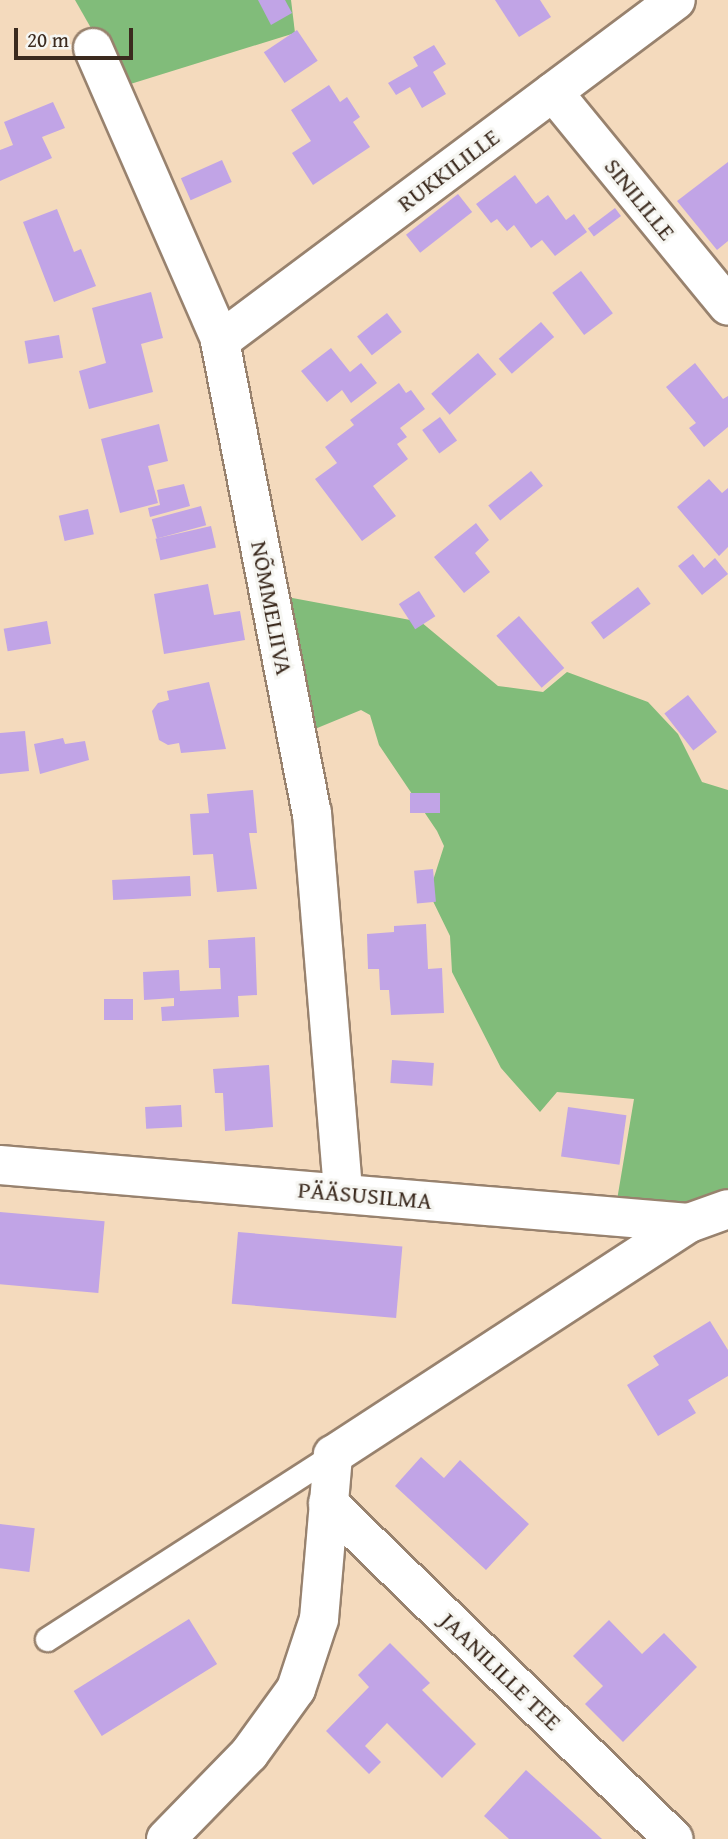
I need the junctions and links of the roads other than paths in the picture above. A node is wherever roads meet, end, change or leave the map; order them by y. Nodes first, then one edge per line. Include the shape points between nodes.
1 (676, 0) edge
2 (93, 48) dead end
3 (553, 92) junction
4 (728, 306) edge
5 (220, 341) junction
6 (0, 1165) edge
7 (343, 1194) junction
8 (728, 1209) edge
9 (689, 1223) junction
10 (334, 1455) junction
11 (328, 1503) junction
12 (47, 1639) dead end
13 (166, 1839) edge
14 (673, 1839) edge

1 - 3 street, RUKKILILLE
2 - 5 street, NÕMMELIIVA
3 - 4 street, SINILILLE
3 - 5 street, RUKKILILLE
5 - 7 street, NÕMMELIIVA via 312,813
6 - 7 street, PÄÄSUSILMA
7 - 9 street, PÄÄSUSILMA
8 - 9 street, PÄÄSUSILMA
9 - 10 street
10 - 11 street
10 - 12 lane
11 - 13 street via 319,1619 296,1689 249,1754
11 - 14 street, JAANILILLE TEE

